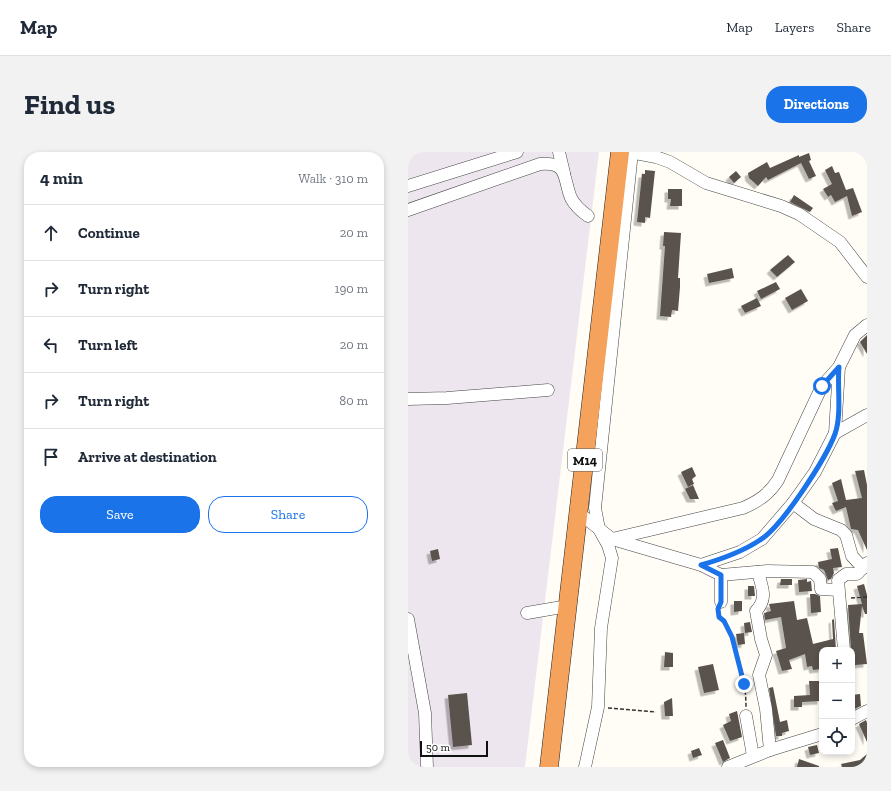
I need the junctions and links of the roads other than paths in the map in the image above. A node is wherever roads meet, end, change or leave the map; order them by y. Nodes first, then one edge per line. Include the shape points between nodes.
1 (517, 152) edge
2 (559, 152) edge
3 (620, 152) edge
4 (631, 152) edge
5 (564, 172) junction
6 (408, 186) edge
7 (408, 210) edge
8 (588, 216) dead end
9 (867, 277) edge
10 (867, 325) edge
11 (839, 367) junction
12 (548, 390) dead end
13 (408, 399) edge
14 (867, 415) edge
15 (835, 433) junction
16 (793, 503) junction
17 (579, 513) junction
18 (599, 529) junction
19 (612, 539) junction
20 (701, 565) junction
21 (865, 566) edge
22 (758, 572) junction
23 (721, 575) junction
24 (839, 594) junction
25 (721, 602) road end
26 (568, 606) junction
27 (527, 613) dead end
28 (408, 618) edge
29 (844, 647) edge
30 (867, 711) edge
31 (746, 716) road end
32 (855, 717) edge
33 (819, 735) edge
34 (770, 750) junction
35 (753, 756) junction
36 (427, 767) edge
37 (549, 767) edge
38 (585, 767) edge
39 (728, 767) edge

1 - 6 street
2 - 5 street
3 - 17 highway, M14
4 - 9 street via 663,160 706,183 782,206 799,214 840,242
4 - 18 street via 595,508
5 - 7 street via 550,163 540,164
5 - 8 street via 575,204
10 - 11 street via 855,335
11 - 15 street
11 - 19 street via 822,386 778,480 770,492 758,502 743,508
12 - 13 street
14 - 15 street
15 - 16 street via 815,472
16 - 20 street via 762,540 740,552
16 - 21 street via 814,519 846,535 852,556
17 - 18 street
17 - 26 highway, M14
18 - 19 street
18 - 38 street via 612,558 601,628 598,707
19 - 20 street
20 - 23 street
21 - 24 street via 857,574 846,574 838,580
22 - 23 street
22 - 24 street via 813,572 820,579 821,589
22 - 34 street via 764,597 756,611 766,655 759,675
23 - 25 street
24 - 29 street
26 - 27 street
26 - 37 highway, M14
28 - 36 street via 425,713
30 - 32 street
31 - 35 street
33 - 34 street
34 - 35 street
35 - 39 street

